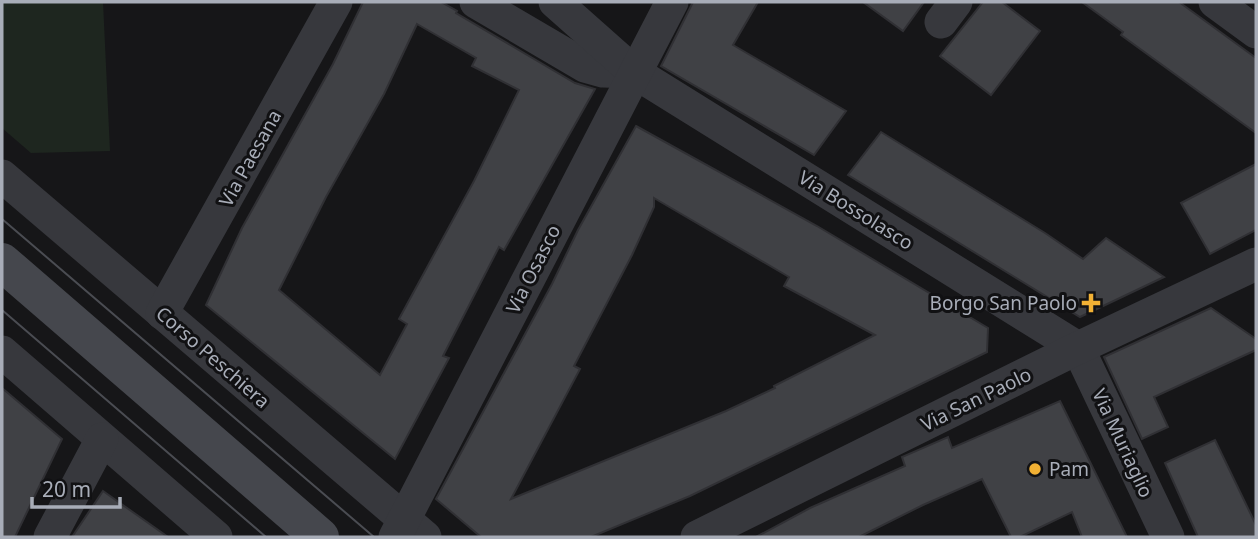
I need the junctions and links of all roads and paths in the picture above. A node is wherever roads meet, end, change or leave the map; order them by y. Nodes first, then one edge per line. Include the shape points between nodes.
1 (336, 2) edge
2 (555, 2) edge
3 (672, 2) edge
4 (1215, 2) edge
5 (484, 5) edge
6 (1256, 32) edge
7 (634, 72) junction
8 (2, 176) edge
9 (2, 262) edge
10 (1256, 264) edge
11 (162, 313) junction
12 (1078, 348) junction
13 (2, 352) edge
14 (102, 439) junction
15 (408, 531) edge
16 (50, 537) edge
17 (216, 537) edge
18 (320, 537) edge
19 (697, 537) edge
20 (1168, 537) edge

1 - 11 street, Via Paesana
2 - 7 street, Via Bossolasco
3 - 7 street, Via Osasco
4 - 6 street
5 - 7 street, Via Bossolasco via 586,66
7 - 12 street, Via Bossolasco
7 - 15 street, Via Osasco
8 - 11 street, Corso Peschiera
9 - 18 main road
10 - 12 street, Via San Paolo
11 - 15 street, Corso Peschiera
12 - 19 street, Via San Paolo
12 - 20 street, Via Muriaglio
13 - 14 street
14 - 16 street
14 - 17 street

